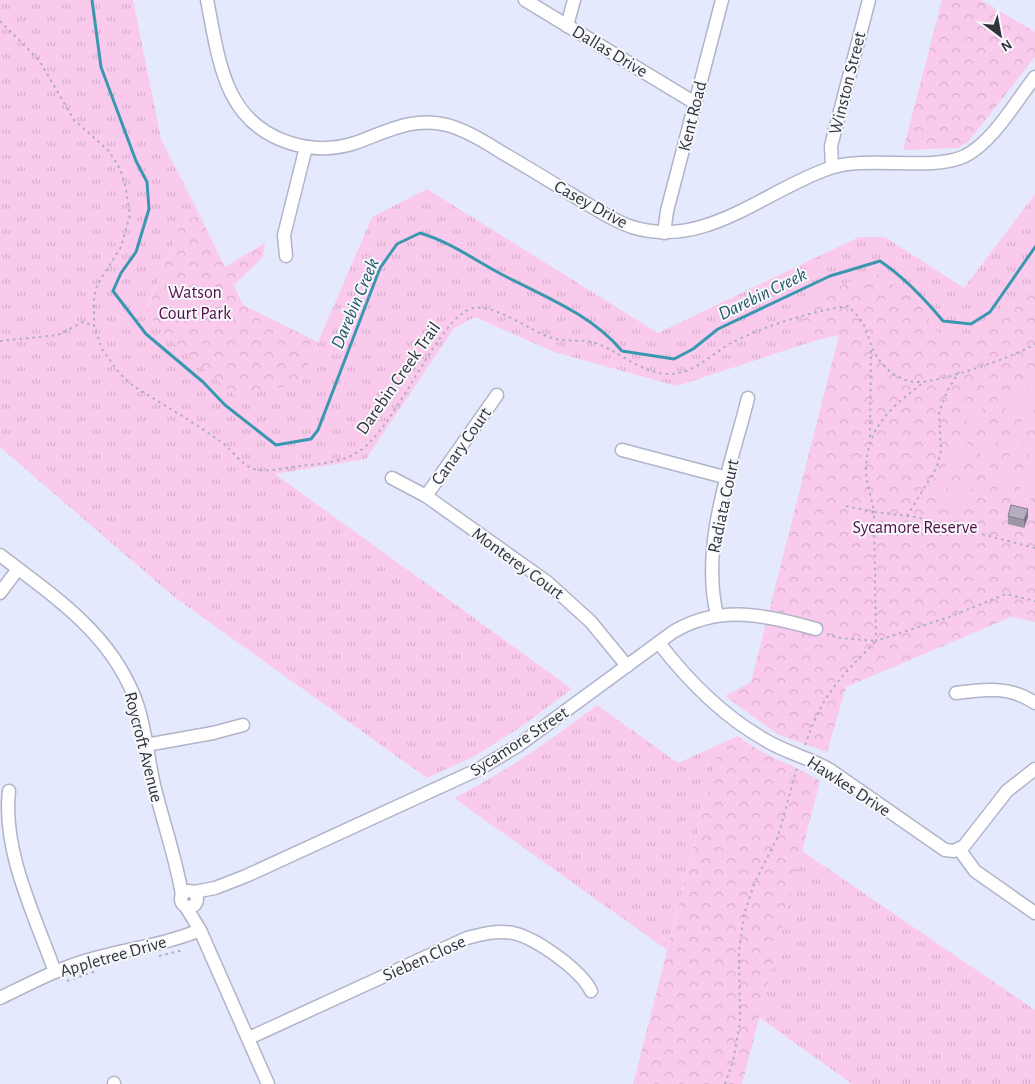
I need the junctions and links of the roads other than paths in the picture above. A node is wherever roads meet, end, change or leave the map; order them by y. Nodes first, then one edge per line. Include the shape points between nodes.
1 (207, 0) edge
2 (525, 0) edge
3 (574, 0) edge
4 (722, 0) edge
5 (868, 0) edge
6 (567, 26) junction
7 (1035, 77) edge
8 (695, 102) junction
9 (306, 148) junction
10 (832, 167) junction
11 (664, 233) junction
12 (286, 256) dead end
13 (497, 395) dead end
14 (748, 398) dead end
15 (622, 450) dead end
16 (392, 478) dead end
17 (728, 478) junction
18 (426, 496) junction
19 (0, 556) edge
20 (18, 569) junction
21 (0, 593) edge
22 (717, 615) junction
23 (816, 629) road end
24 (659, 643) junction
25 (628, 666) junction
26 (956, 693) dead end
27 (1035, 704) edge
28 (243, 725) dead end
29 (146, 745) junction
30 (1035, 769) edge
31 (9, 791) dead end
32 (959, 849) junction
33 (192, 898) junction
34 (1035, 913) edge
35 (200, 930) junction
36 (55, 972) junction
37 (591, 991) dead end
38 (0, 998) edge
39 (249, 1038) junction
40 (268, 1084) edge

1 - 9 street, Casey Drive via 224,79 235,102 259,128 280,140
2 - 6 street, Dallas Drive
3 - 6 street
4 - 8 street, Kent Road
5 - 10 street, Winston Street via 831,146
6 - 8 street, Dallas Drive
7 - 10 street, Casey Drive via 989,137 964,156 944,161
8 - 11 street, Kent Road
9 - 11 street, Casey Drive via 342,146 416,122 448,125 485,142 616,221
9 - 12 street via 284,235
10 - 11 street, Casey Drive via 716,222 693,230
13 - 18 street, Canary Court
14 - 17 street, Radiata Court
15 - 17 street
16 - 18 street, Monterey Court
17 - 22 street, Radiata Court via 712,553 712,587
18 - 25 street, Monterey Court via 547,582 592,622
19 - 20 street, Roycroft Avenue
20 - 21 street
20 - 29 street, Roycroft Avenue via 91,628 114,657 132,692
22 - 23 street, Sycamore Street via 751,614
22 - 24 street, Sycamore Street via 690,623
24 - 25 street, Sycamore Street
24 - 32 street, Hawkes Drive via 690,681 721,709 767,741 830,770 945,850
25 - 33 street, Sycamore Street via 520,745 479,769
26 - 27 street via 1001,690 1015,693
28 - 29 street via 213,734
29 - 33 street, Roycroft Avenue via 178,871
30 - 32 street via 1007,791
31 - 36 street via 8,824 23,884
32 - 34 street via 975,871
33 - 35 street, Roycroft Avenue
35 - 36 street, Appletree Drive via 87,960
35 - 39 street, Roycroft Avenue
36 - 38 street, Appletree Drive
37 - 39 street, Sieben Close via 575,971 526,938 499,932 483,934 467,938
39 - 40 street, Roycroft Avenue

